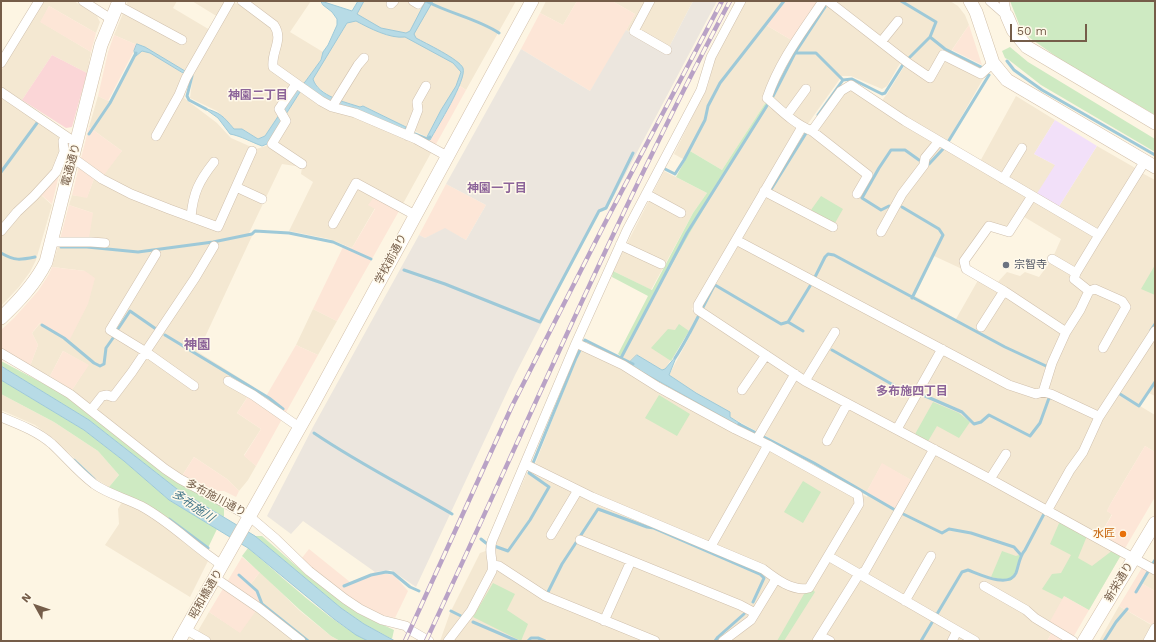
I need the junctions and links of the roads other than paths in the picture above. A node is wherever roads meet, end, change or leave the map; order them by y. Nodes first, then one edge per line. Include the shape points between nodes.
1 (39, 1) edge
2 (83, 1) edge
3 (230, 1) edge
4 (242, 1) edge
5 (413, 1) edge
6 (420, 1) edge
7 (532, 1) edge
8 (650, 1) edge
9 (741, 1) edge
10 (823, 1) edge
11 (828, 1) edge
12 (990, 1) edge
13 (1004, 1) edge
14 (972, 2) edge
15 (118, 3) edge
16 (1007, 16) junction
17 (111, 19) junction
18 (898, 21) dead end
19 (182, 40) dead end
20 (881, 42) junction
21 (667, 50) dead end
22 (364, 58) dead end
23 (1, 63) edge
24 (994, 63) junction
25 (426, 86) dead end
26 (300, 87) junction
27 (806, 89) dead end
28 (1, 92) edge
29 (332, 107) junction
30 (787, 115) junction
31 (1155, 123) edge
32 (802, 127) junction
33 (812, 131) junction
34 (410, 132) junction
35 (156, 136) dead end
36 (71, 140) junction
37 (939, 141) junction
38 (1022, 148) dead end
39 (252, 151) dead end
40 (447, 156) junction
41 (73, 158) junction
42 (214, 162) dead end
43 (302, 164) dead end
44 (1150, 164) edge
45 (1003, 178) junction
46 (236, 187) junction
47 (768, 193) junction
48 (646, 194) junction
49 (857, 194) dead end
50 (1032, 196) junction
51 (262, 199) dead end
52 (682, 213) dead end
53 (415, 215) junction
54 (191, 217) junction
55 (333, 224) dead end
56 (833, 227) dead end
57 (1, 231) edge
58 (881, 232) dead end
59 (1099, 235) junction
60 (51, 242) junction
61 (739, 242) junction
62 (105, 243) dead end
63 (620, 245) junction
64 (214, 246) dead end
65 (156, 254) dead end
66 (1052, 259) dead end
67 (661, 264) dead end
68 (1076, 273) junction
69 (1004, 291) junction
70 (1089, 291) junction
71 (1, 318) edge
72 (981, 327) dead end
73 (1155, 331) edge
74 (835, 332) dead end
75 (1066, 332) junction
76 (580, 345) junction
77 (1103, 348) dead end
78 (942, 349) junction
79 (146, 352) junction
80 (1, 354) edge
81 (766, 355) junction
82 (794, 374) junction
83 (228, 380) dead end
84 (805, 381) junction
85 (194, 386) dead end
86 (742, 390) dead end
87 (1043, 392) junction
88 (847, 404) junction
89 (91, 410) junction
90 (1096, 415) dead end
91 (1, 417) edge
92 (300, 427) junction
93 (897, 429) junction
94 (759, 435) junction
95 (827, 441) dead end
96 (768, 445) junction
97 (934, 449) junction
98 (1006, 454) dead end
99 (529, 466) junction
100 (990, 479) junction
101 (578, 490) junction
102 (1046, 510) junction
103 (249, 516) junction
104 (1155, 523) edge
105 (551, 535) dead end
106 (580, 540) dead end
107 (710, 546) junction
108 (828, 556) junction
109 (931, 556) dead end
110 (1133, 558) junction
111 (632, 561) junction
112 (222, 565) junction
113 (493, 565) junction
114 (1152, 569) edge
115 (859, 574) junction
116 (215, 578) junction
117 (776, 579) junction
118 (984, 586) dead end
119 (905, 601) junction
120 (755, 613) junction
121 (604, 621) junction
122 (1155, 628) edge
123 (186, 629) junction
124 (957, 631) junction
125 (819, 638) edge
126 (179, 641) edge
127 (206, 641) edge
128 (301, 641) edge
129 (429, 641) edge
130 (448, 641) edge
131 (654, 641) edge
132 (723, 641) edge
133 (830, 641) edge
134 (952, 641) edge
135 (975, 641) edge
136 (1073, 641) edge
137 (1084, 641) edge
138 (1148, 641) edge

1 - 23 street
2 - 17 street
3 - 35 street
4 - 26 street via 274,25 279,37 273,67
5 - 6 street via 418,4
7 - 40 street, 学校前通り
8 - 21 street via 634,31
9 - 48 street via 712,57 701,90
10 - 30 street via 791,48 773,80 767,98
11 - 20 street
12 - 16 street
13 - 16 street
14 - 24 street
15 - 17 street, 電通通り
15 - 19 street
16 - 31 street via 1012,30 1027,47
17 - 36 street, 電通通り
18 - 20 street
20 - 24 street via 930,78 943,55 981,74
22 - 29 street
24 - 44 street via 1007,80
25 - 34 street via 417,102 418,110
26 - 29 street
26 - 43 street via 279,109 286,120 272,144
27 - 30 street
28 - 36 street
29 - 34 street
30 - 32 street
32 - 33 street
32 - 47 street
33 - 37 street via 841,91 851,85
33 - 49 street via 868,175
34 - 40 street
36 - 41 street, 電通通り
36 - 57 street via 63,142 64,152 56,172
37 - 45 street
37 - 58 street via 902,194
38 - 45 street
39 - 46 street
40 - 53 street, 学校前通り
41 - 54 street via 131,194
41 - 60 street, 電通通り
42 - 54 street via 203,176 192,200
44 - 59 street
45 - 50 street
46 - 51 street
46 - 54 street via 218,227
47 - 56 street
47 - 61 street
48 - 52 street
48 - 63 street
50 - 59 street
50 - 69 street via 1009,232 989,226 964,262 966,269
53 - 55 street via 356,183
53 - 92 street, 学校前通り
59 - 68 street
60 - 62 street
60 - 71 street, 電通通り via 46,262 38,277
61 - 78 street
61 - 81 street via 698,305 701,312
63 - 67 street
63 - 76 street
64 - 79 street
65 - 79 street via 110,330
66 - 68 street
68 - 70 street via 1074,279
69 - 72 street
69 - 75 street
70 - 75 street
70 - 77 street via 1094,289 1122,301 1126,307
73 - 102 street via 1102,412 1083,452
74 - 84 street
75 - 87 street
76 - 94 street via 623,365 735,429
76 - 99 street
78 - 87 street via 1009,385 1036,394
78 - 93 street
79 - 85 street
79 - 89 street via 113,397 102,396
80 - 89 street, 多布施川通り via 70,394
81 - 82 street
81 - 86 street
82 - 84 street
82 - 94 street
83 - 92 street
84 - 88 street
87 - 90 street
88 - 93 street
88 - 95 street
89 - 103 street, 多布施川通り via 165,469
91 - 112 street via 35,432 51,443 93,483 105,491 141,506 173,526
92 - 103 street, 学校前通り
93 - 97 street
94 - 96 street
96 - 107 street
96 - 108 street via 858,495 859,504
97 - 100 street
97 - 115 street via 864,571
98 - 100 street
99 - 101 street
99 - 113 street via 491,544
100 - 102 street
101 - 105 street
101 - 107 street
102 - 110 street
103 - 112 street, 昭和橋通り
103 - 129 street, 多布施川通り via 309,571 345,599 382,620 406,626
104 - 110 street, 新栄通り
106 - 111 street
107 - 117 street via 763,569
108 - 115 street
108 - 117 street via 809,588 802,590
109 - 119 street
110 - 114 street
110 - 137 street, 新栄通り
111 - 120 street
111 - 121 street
112 - 116 street, 昭和橋通り
113 - 121 street via 499,566 546,596
113 - 130 street via 471,611
115 - 119 street
115 - 125 street
116 - 123 street, 昭和橋通り
116 - 128 street
117 - 120 street
118 - 136 street
119 - 124 street
120 - 132 street
121 - 131 street
122 - 138 street
123 - 126 street, 昭和橋通り
123 - 127 street
124 - 134 street
124 - 135 street
125 - 133 street

